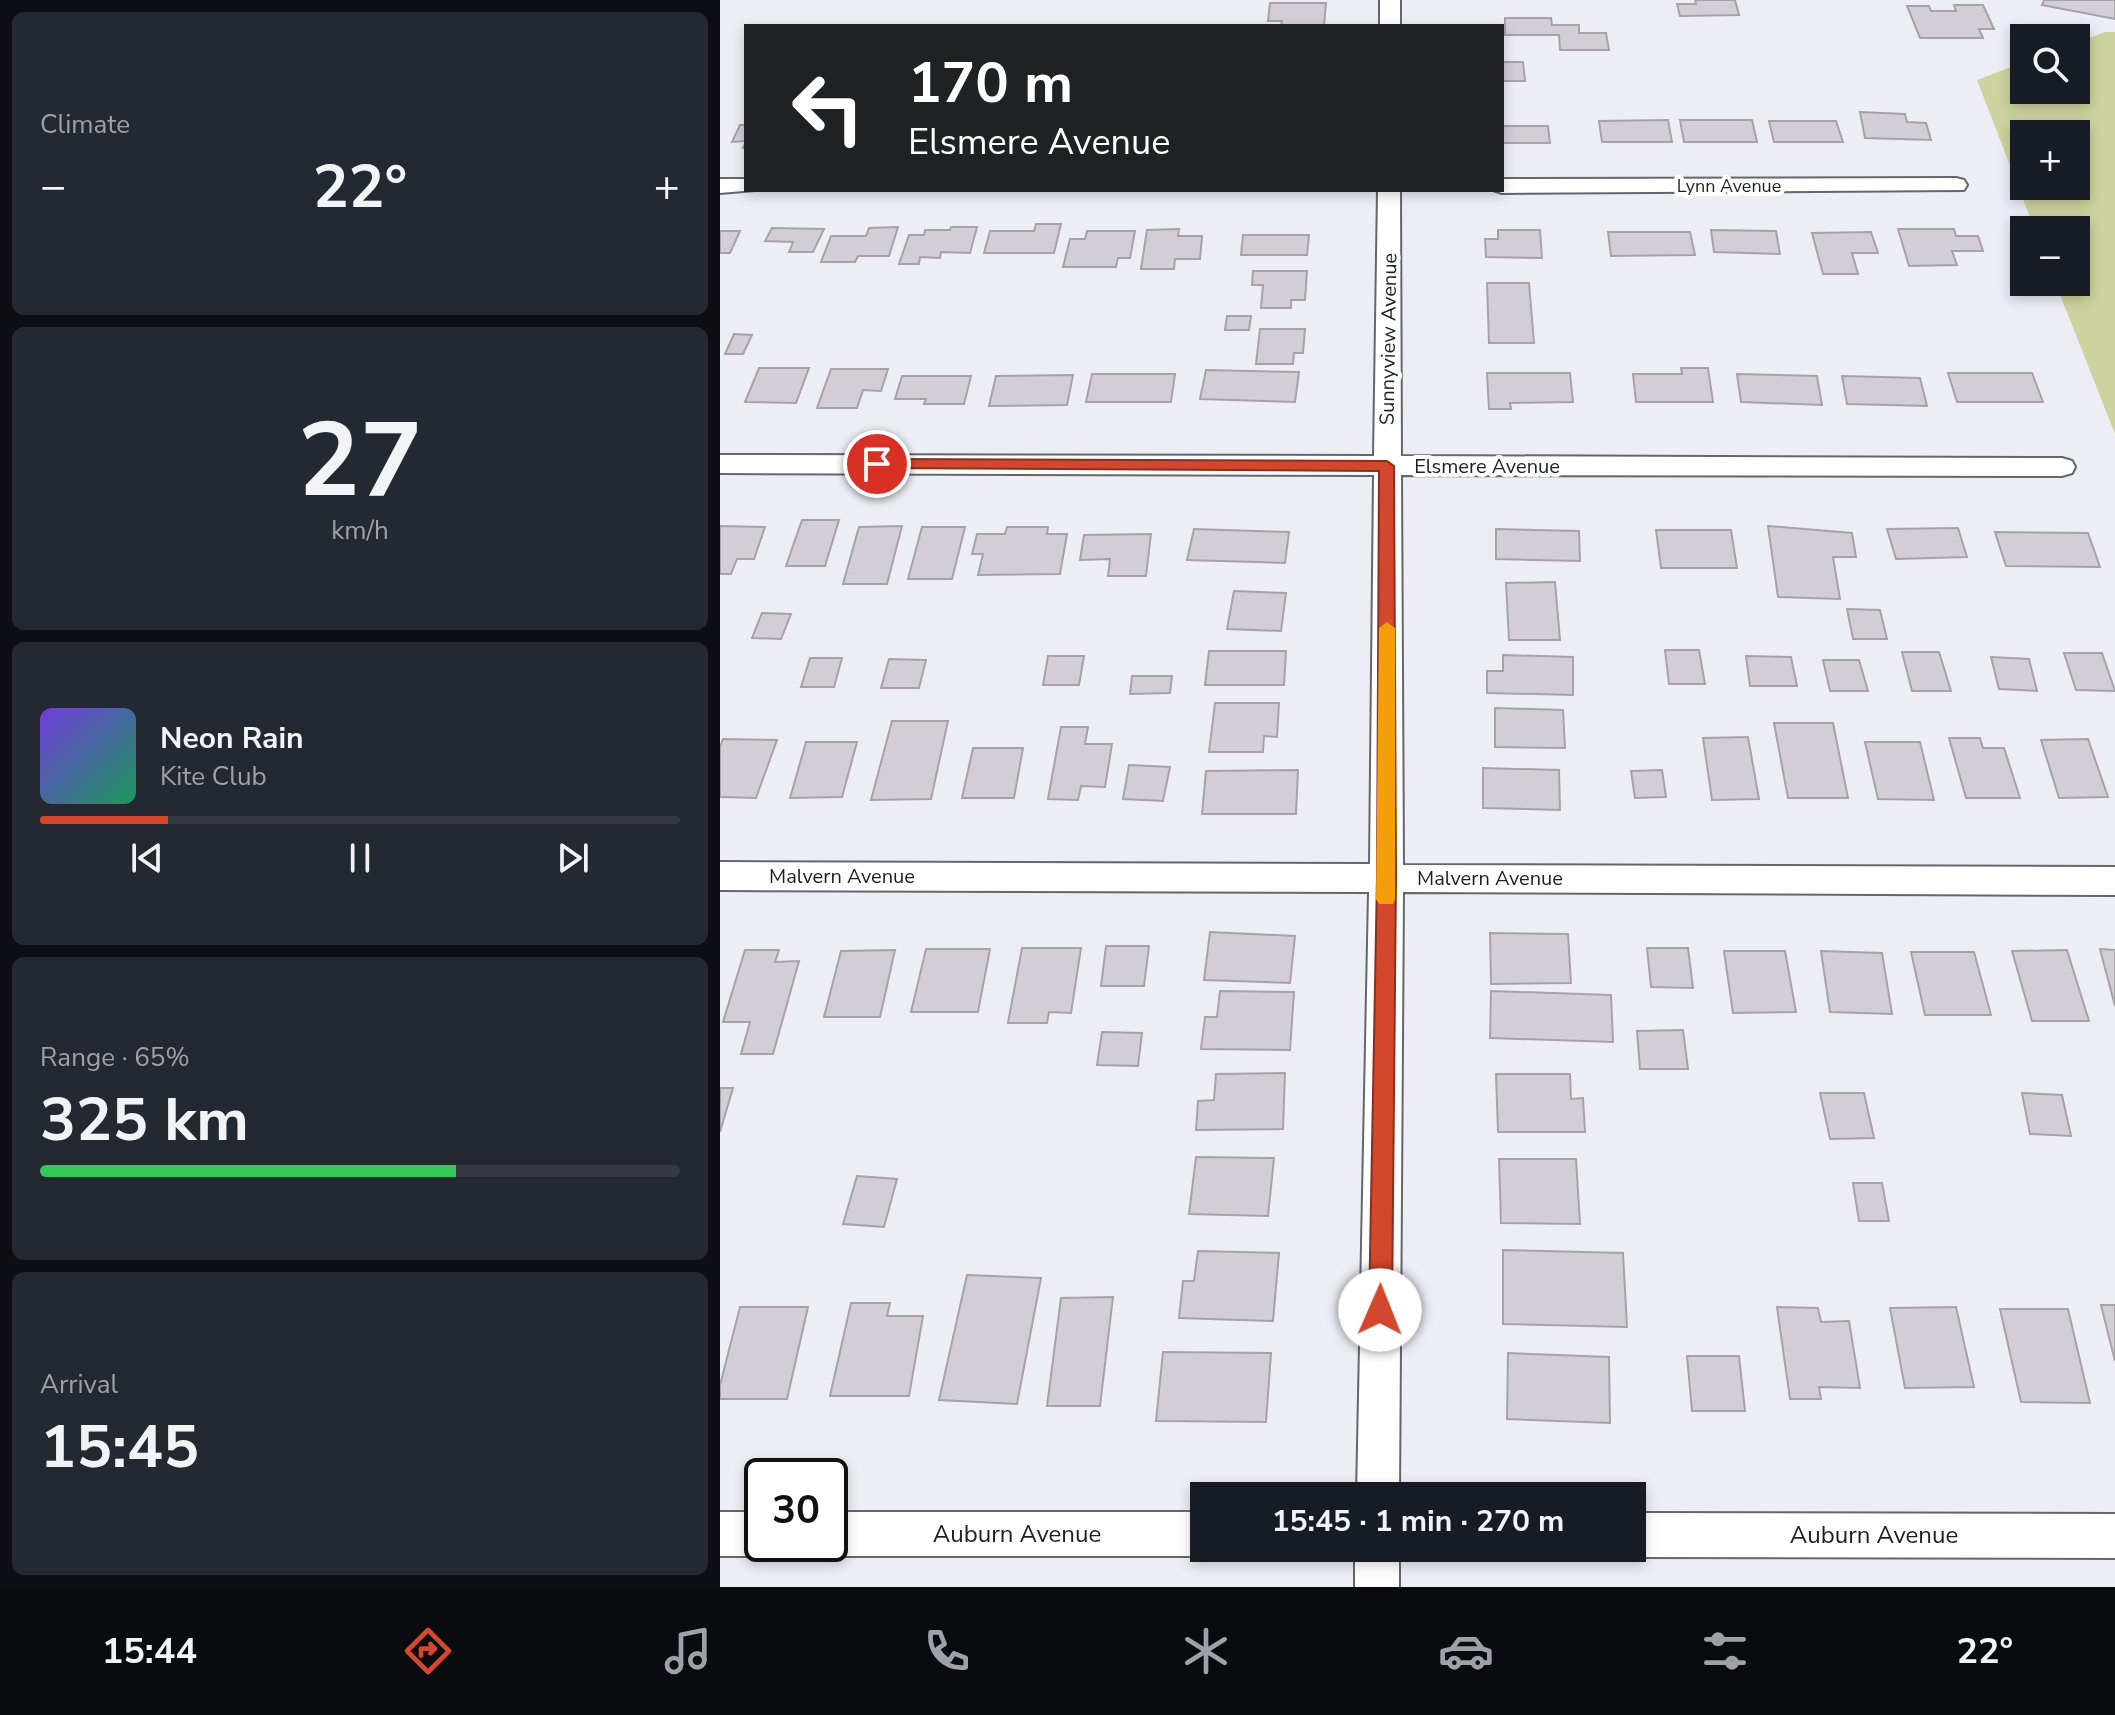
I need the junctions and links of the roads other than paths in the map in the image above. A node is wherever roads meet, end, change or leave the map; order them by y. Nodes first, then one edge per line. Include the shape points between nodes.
1 (1390, 0) edge
2 (1390, 24) edge
3 (1956, 185) dead end
4 (720, 186) edge
5 (744, 186) edge
6 (1504, 186) edge
7 (1389, 192) edge
8 (720, 464) edge
9 (1387, 466) junction
10 (2062, 467) dead end
11 (720, 876) edge
12 (1386, 877) junction
13 (2115, 881) edge
14 (1378, 1482) edge
15 (720, 1534) edge
16 (744, 1534) edge
17 (848, 1534) edge
18 (1190, 1534) edge
19 (1646, 1535) edge
20 (2115, 1536) edge
21 (1377, 1562) edge
22 (1377, 1587) edge

1 - 2 street
3 - 6 street, Lynn Avenue
4 - 5 street
7 - 9 street, Sunnyview Avenue
8 - 9 street, Elsmere Avenue
9 - 10 street, Elsmere Avenue
9 - 12 street, Sunnyview Avenue
11 - 12 street, Malvern Avenue
12 - 13 street, Malvern Avenue
12 - 14 street, Sunnyview Avenue
15 - 16 street
17 - 18 street, Auburn Avenue
19 - 20 street, Auburn Avenue
21 - 22 street

